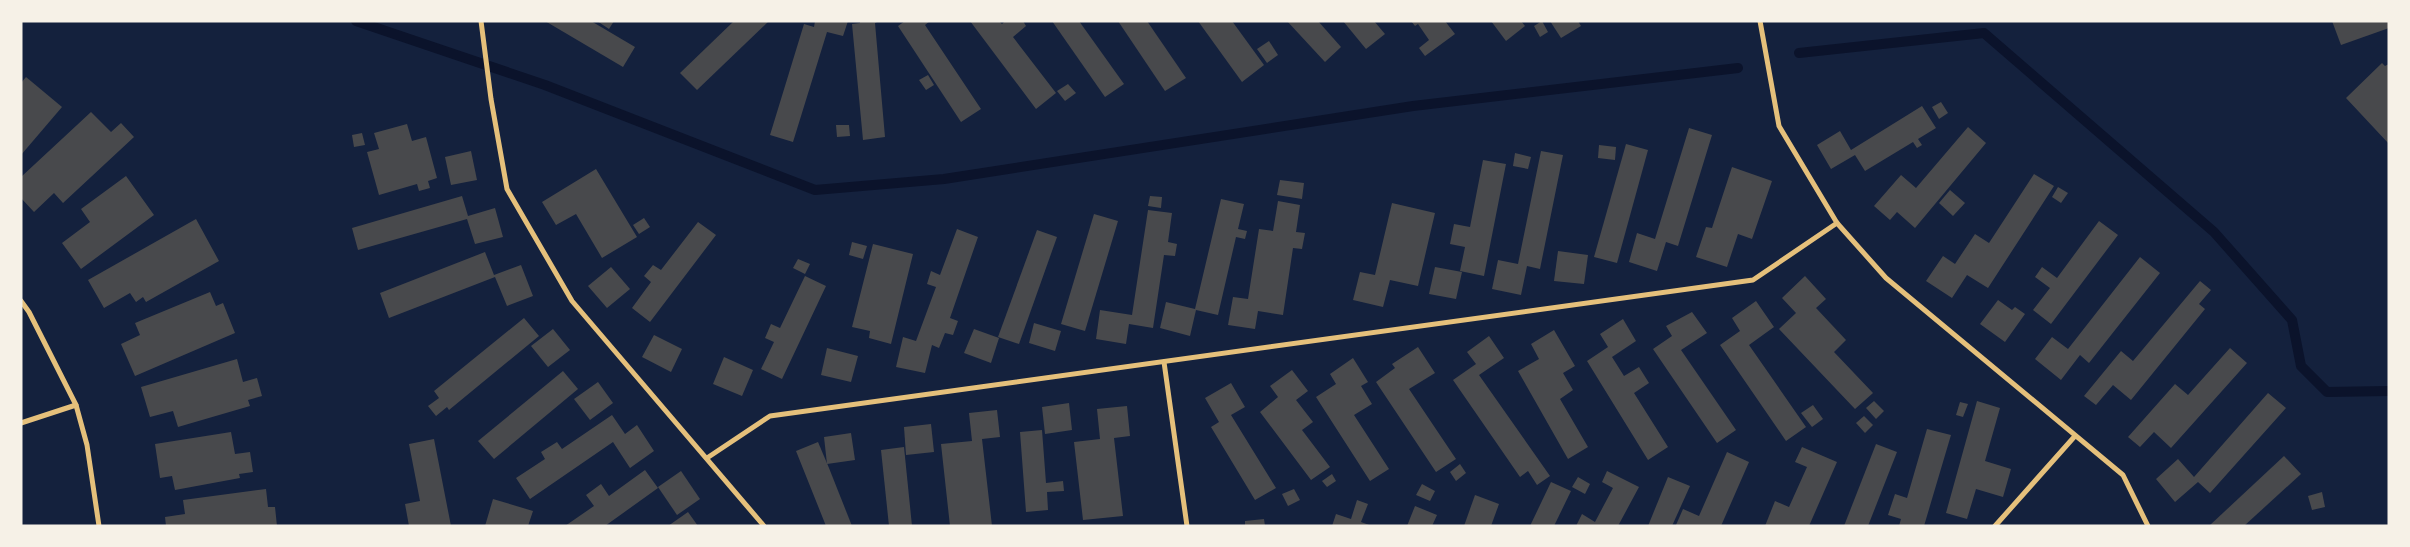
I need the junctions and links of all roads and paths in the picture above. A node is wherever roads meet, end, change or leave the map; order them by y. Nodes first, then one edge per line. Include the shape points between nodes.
1 (481, 21) edge
2 (1760, 21) edge
3 (1837, 223) junction
4 (21, 301) edge
5 (1164, 362) junction
6 (76, 405) junction
7 (21, 423) edge
8 (2075, 436) junction
9 (707, 458) junction
10 (99, 526) edge
11 (764, 526) edge
12 (1187, 526) edge
13 (1995, 526) edge
14 (2148, 526) edge

1 - 9 street via 507,189 572,301
2 - 3 street via 1779,126
3 - 5 street via 1753,280
3 - 8 street via 1886,278
4 - 6 street
5 - 9 street via 770,416
5 - 12 street
6 - 7 street
6 - 10 street via 87,445
8 - 13 street
8 - 14 street via 2123,475
9 - 11 street

